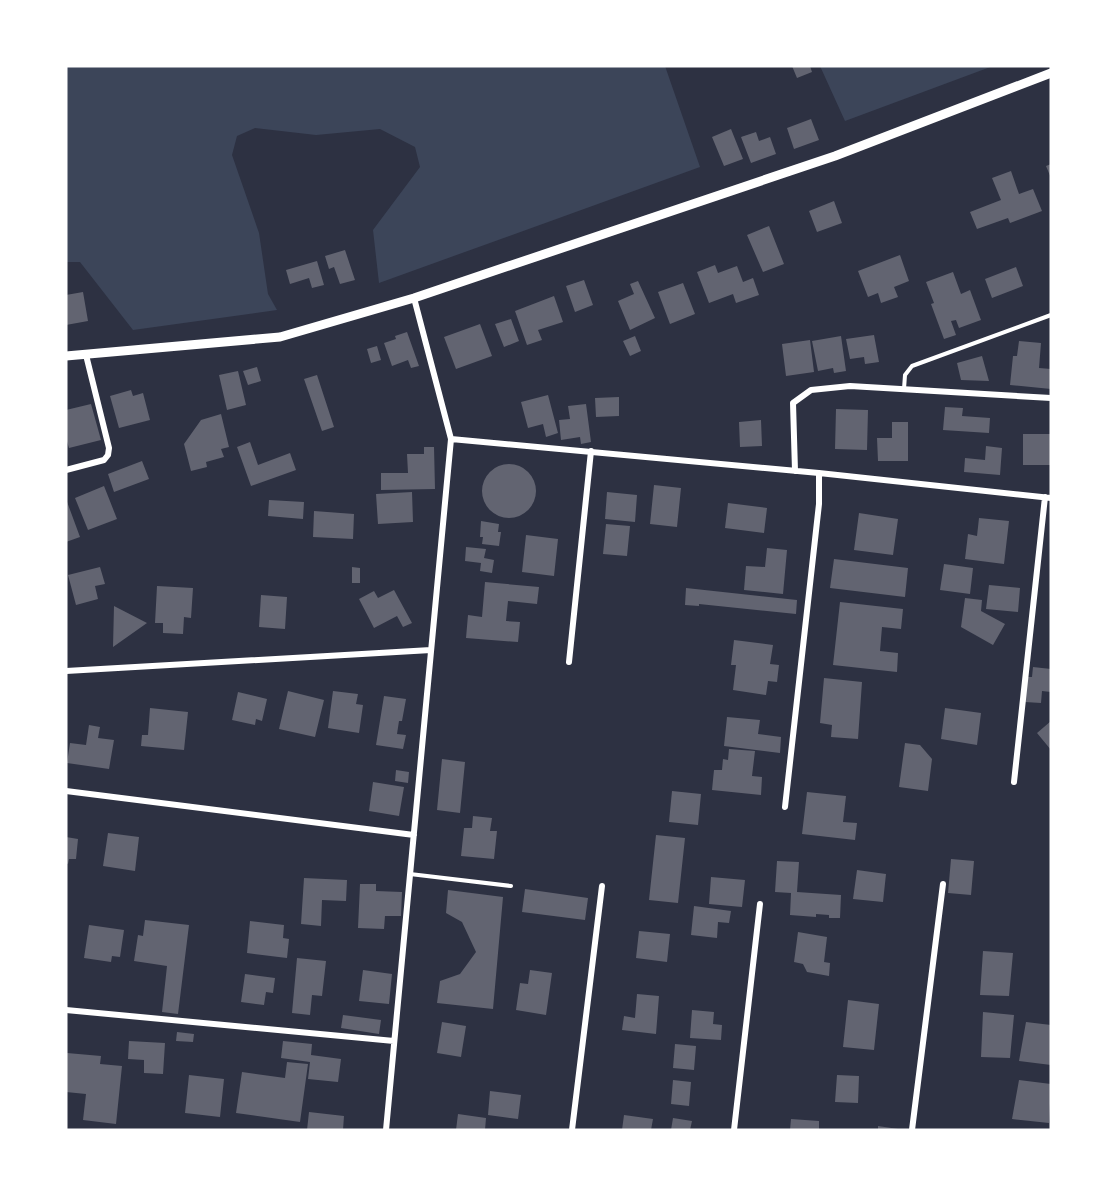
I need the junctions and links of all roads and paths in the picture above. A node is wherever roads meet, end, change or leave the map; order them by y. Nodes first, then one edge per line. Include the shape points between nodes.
1 (1051, 74) edge
2 (414, 298) junction
3 (1051, 315) edge
4 (86, 355) junction
5 (66, 356) edge
6 (904, 390) junction
7 (1051, 398) edge
8 (451, 439) junction
9 (591, 451) junction
10 (66, 470) edge
11 (795, 471) junction
12 (819, 473) junction
13 (1048, 497) edge
14 (431, 650) junction
15 (569, 662) dead end
16 (66, 671) edge
17 (1014, 782) dead end
18 (66, 791) edge
19 (785, 807) dead end
20 (414, 835) junction
21 (410, 874) junction
22 (943, 884) dead end
23 (511, 886) dead end
24 (602, 886) dead end
25 (760, 904) dead end
26 (66, 1010) edge
27 (394, 1041) junction
28 (386, 1130) edge
29 (572, 1130) edge
30 (734, 1130) edge
31 (912, 1130) edge

1 - 2 street via 835,156
2 - 4 street via 280,337
2 - 8 street
3 - 6 lane via 912,366 905,375
4 - 5 street
4 - 10 street via 108,455 98,462
6 - 7 street
6 - 11 street via 811,390 794,403
8 - 9 street
8 - 14 street
9 - 11 street
9 - 15 street
11 - 12 street
12 - 13 street
12 - 19 street via 819,504
13 - 17 street
14 - 16 street
14 - 20 street
18 - 20 street
20 - 21 street
21 - 23 lane
21 - 27 street
22 - 31 street
24 - 29 street
25 - 30 street
26 - 27 street
27 - 28 street

